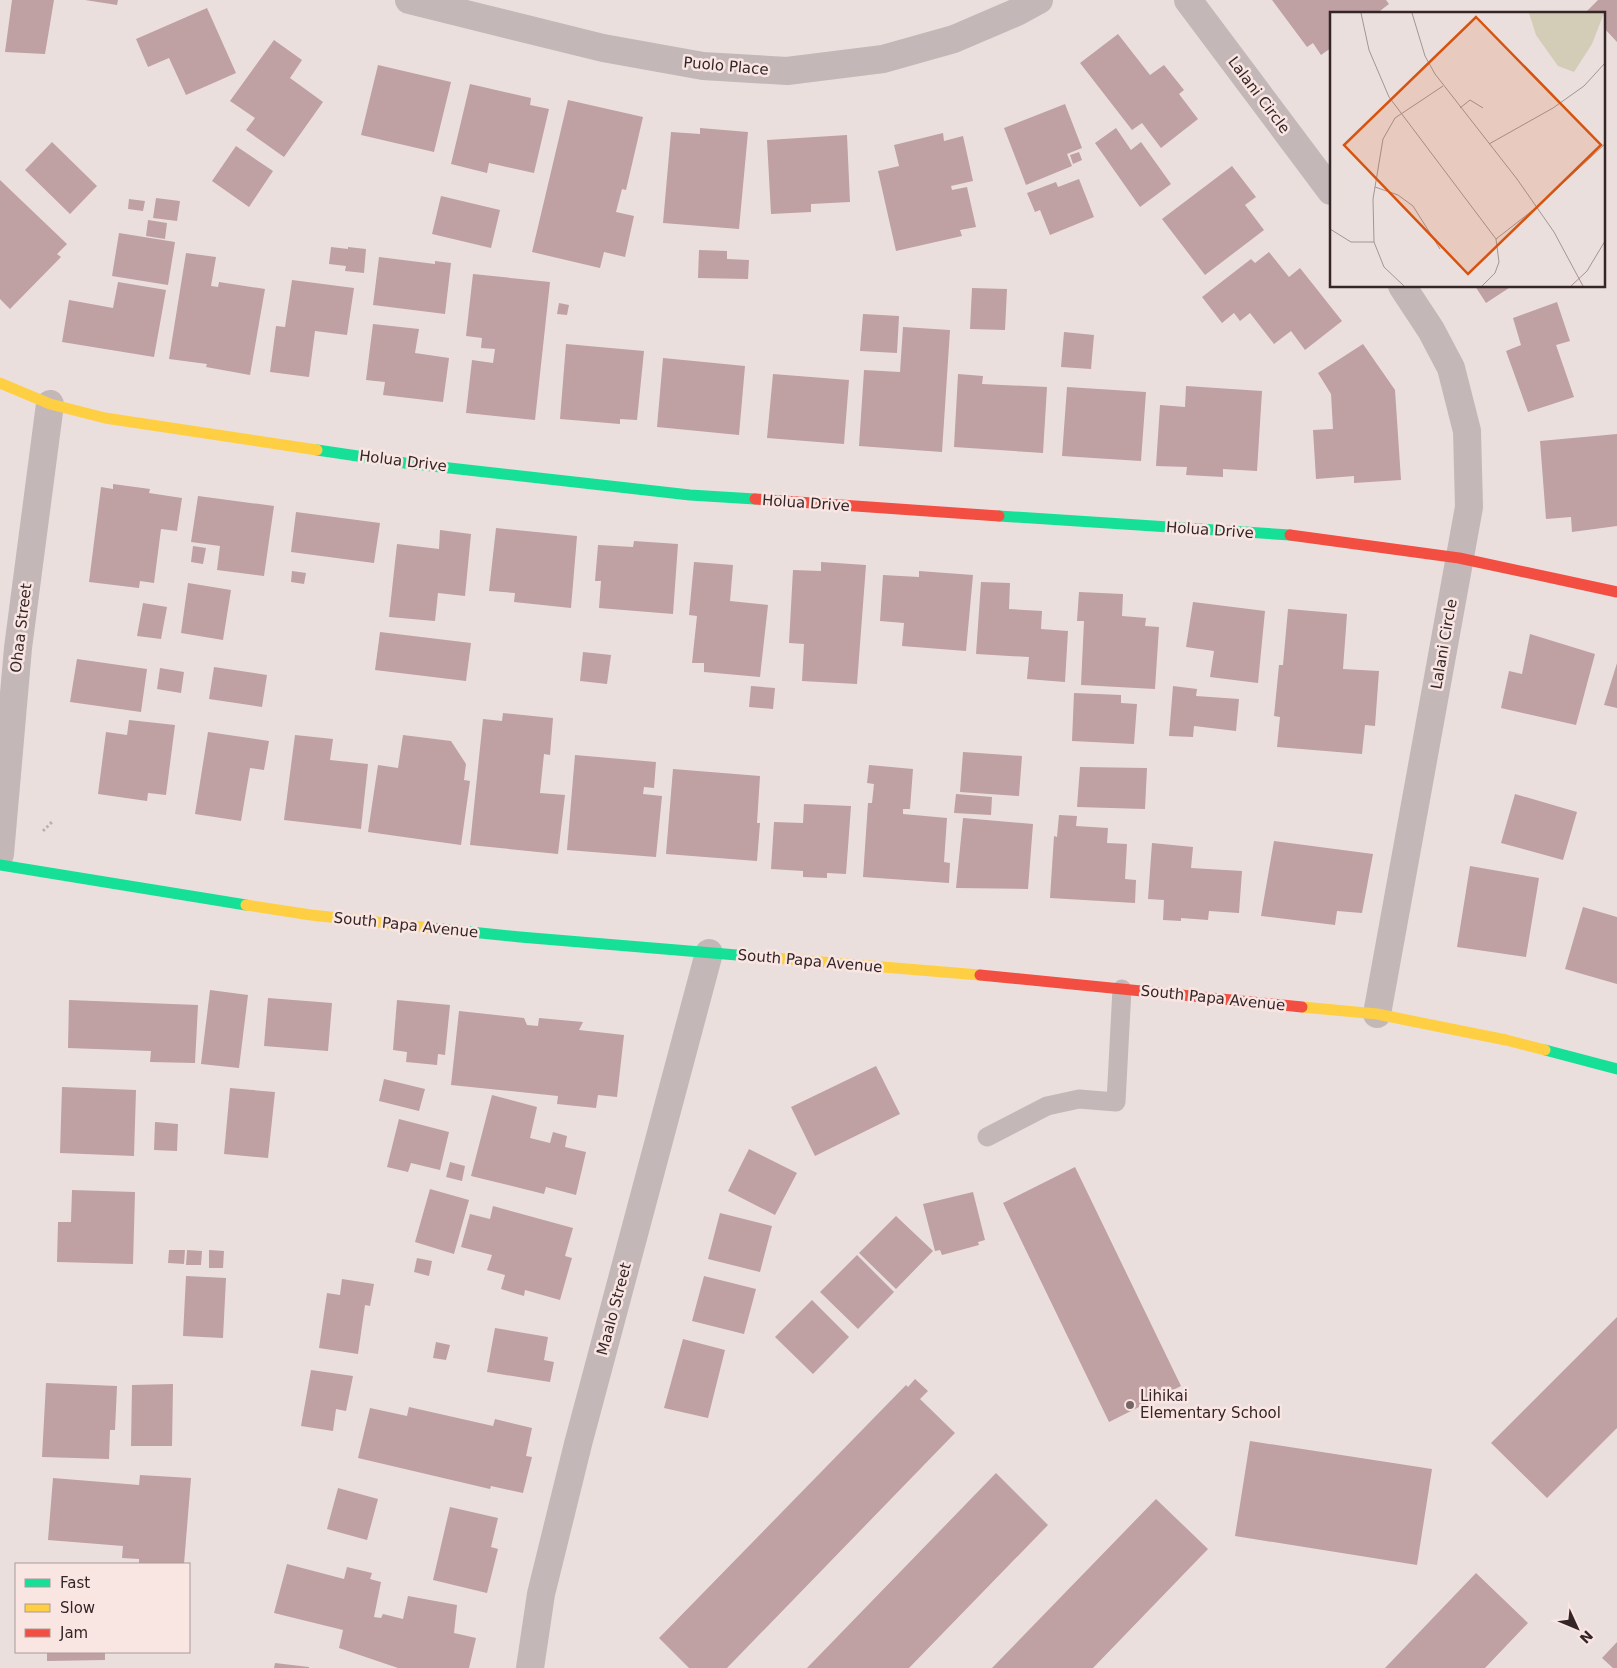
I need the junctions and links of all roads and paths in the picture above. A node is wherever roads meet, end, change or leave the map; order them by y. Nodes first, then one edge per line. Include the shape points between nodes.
1 (409, 0) edge
2 (1038, 0) edge
3 (1188, 0) edge
4 (1330, 190) edge
5 (1403, 288) edge
6 (0, 383) edge
7 (50, 404) junction
8 (1460, 558) junction
9 (1617, 592) edge
10 (54, 820) dead end
11 (43, 831) dead end
12 (0, 854) edge
13 (0, 865) edge
14 (708, 953) junction
15 (1122, 988) junction
16 (1378, 1014) junction
17 (1617, 1069) edge
18 (987, 1137) dead end
19 (530, 1668) edge

1 - 2 street, Puolo Place via 604,48 703,66 787,71 883,59 954,39
3 - 4 street, Lalani Circle
5 - 8 street, Lalani Circle via 1432,330 1451,368 1467,431 1469,508
6 - 7 street, Holua Drive
7 - 8 street, Holua Drive via 104,418 395,461 690,495 1303,536
7 - 12 street, Ohaa Street via 18,648
8 - 9 street, Holua Drive
8 - 16 street, Lalani Circle
10 - 11 path
13 - 14 street, South Papa Avenue via 311,915
14 - 15 street, South Papa Avenue
14 - 19 street, Maalo Street via 578,1444 541,1594
15 - 16 street, South Papa Avenue
15 - 18 lane via 1116,1102 1079,1099 1047,1106
16 - 17 street, South Papa Avenue via 1506,1040

